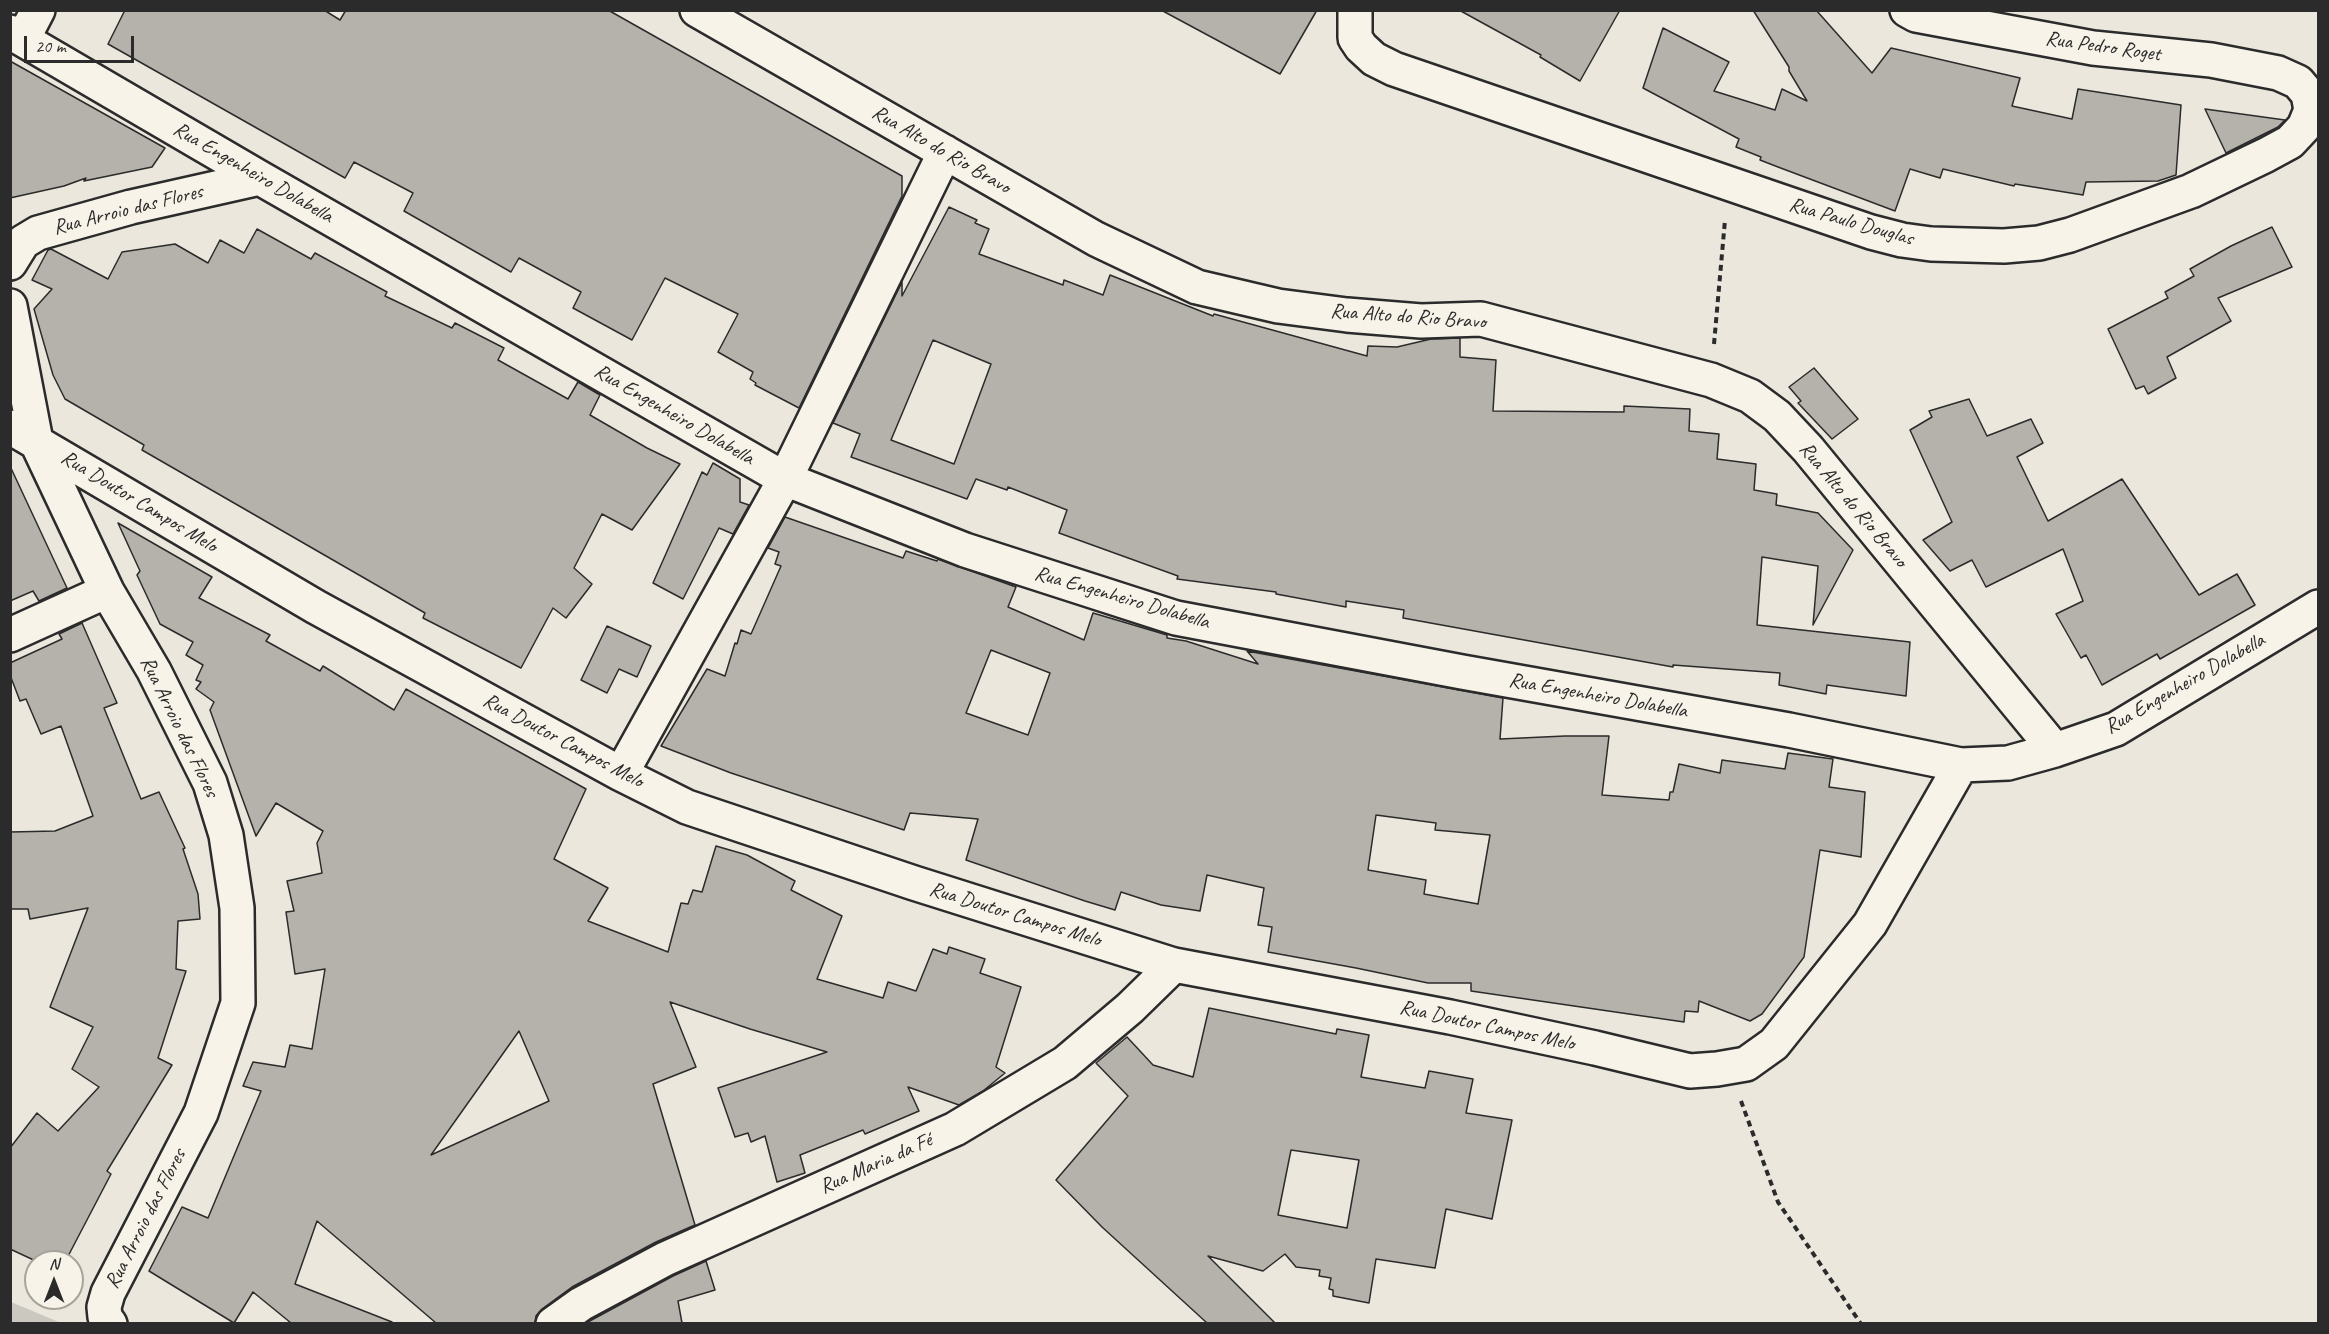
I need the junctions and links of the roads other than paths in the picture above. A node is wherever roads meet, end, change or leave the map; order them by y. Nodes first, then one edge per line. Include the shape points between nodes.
1 (38, 10) edge
2 (697, 10) edge
3 (1907, 10) edge
4 (1355, 24) edge
5 (17, 36) edge
6 (2298, 82) joint
7 (945, 152) junction
8 (260, 178) junction
9 (10, 263) edge
10 (10, 306) edge
11 (23, 434) edge
12 (785, 479) junction
13 (107, 591) junction
14 (2319, 607) edge
15 (10, 635) edge
16 (2055, 750) junction
17 (1961, 765) junction
18 (621, 774) junction
19 (1174, 964) junction
20 (110, 1323) edge
21 (553, 1323) edge

1 - 5 street
2 - 7 street, Rua Alto do Rio Bravo
3 - 6 street, Rua Pedro Roget via 1916,15 2093,48 2211,60 2277,73
4 - 6 street, Rua Paulo Douglas via 1374,59 1394,69 1871,232 1931,244 2038,243 2191,191 2290,142 2304,127 2311,110 2308,94
5 - 8 street, Rua Engenheiro Dolabella
7 - 12 street
7 - 16 street, Rua Alto do Rio Bravo via 1095,239 1197,287 1278,306 1347,315 1421,321 1480,319 1711,380 1750,396 1777,416 1808,450
8 - 9 street, Rua Arroio das Flores via 38,233 23,242
8 - 12 street, Rua Engenheiro Dolabella
10 - 11 street, Rua Arroio das Flores
11 - 13 street, Rua Arroio das Flores
11 - 18 street, Rua Doutor Campos Melo via 316,607
12 - 17 street, Rua Engenheiro Dolabella via 964,550 1176,618
12 - 18 street
13 - 15 street
13 - 20 street, Rua Arroio das Flores via 154,671 210,783 226,835 239,951 238,1003 201,1113 108,1293 104,1307
14 - 16 street, Rua Engenheiro Dolabella via 2116,729
16 - 17 street, Rua Engenheiro Dolabella via 2008,762
17 - 19 street, Rua Doutor Campos Melo via 1870,924 1774,1044 1746,1064 1690,1071 1450,1017
18 - 19 street, Rua Doutor Campos Melo via 687,807
19 - 21 street, Rua Maria da Fé via 1065,1063 955,1129 664,1259

